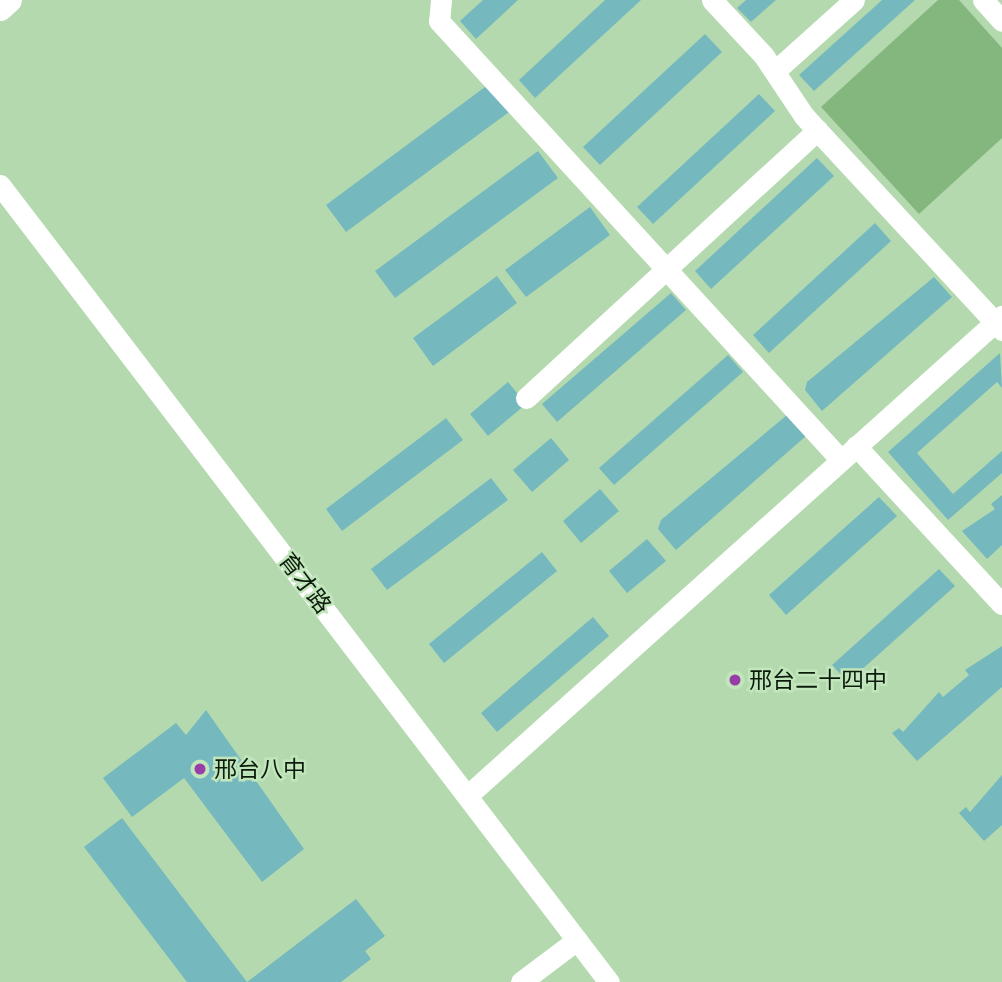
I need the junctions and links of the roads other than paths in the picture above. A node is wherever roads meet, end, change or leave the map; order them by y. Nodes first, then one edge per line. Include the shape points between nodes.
1 (9, 0) edge
2 (441, 0) edge
3 (712, 0) edge
4 (854, 0) edge
5 (983, 0) edge
6 (0, 8) edge
7 (1002, 21) edge
8 (775, 71) junction
9 (817, 130) junction
10 (0, 185) edge
11 (666, 269) junction
12 (1000, 323) edge
13 (526, 398) dead end
14 (849, 453) junction
15 (1002, 604) edge
16 (467, 796) junction
17 (577, 940) junction
18 (521, 982) edge
19 (609, 982) edge

1 - 6 main road
2 - 11 street via 439,21
3 - 8 street
4 - 8 street
5 - 7 street
8 - 9 street
9 - 11 street
9 - 12 street
10 - 16 street, 育才路
11 - 13 street
11 - 14 street
12 - 14 street
14 - 15 street
14 - 16 street
16 - 17 street, 育才路
17 - 18 street
17 - 19 street, 育才路

